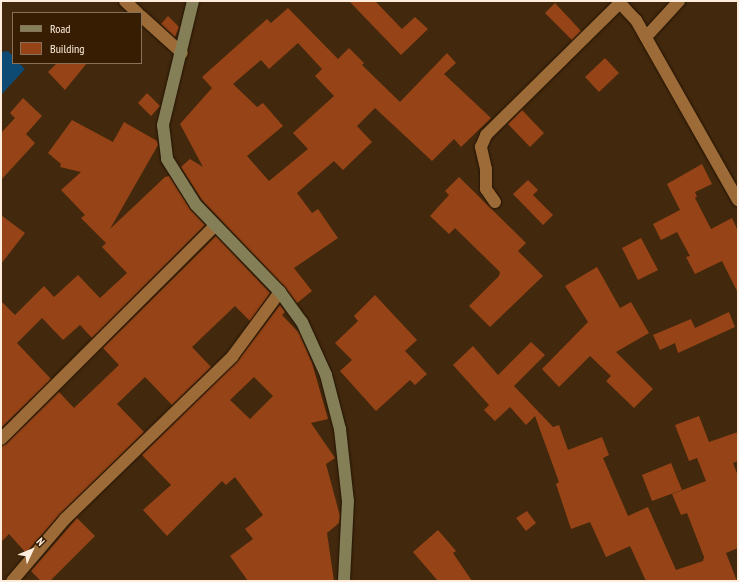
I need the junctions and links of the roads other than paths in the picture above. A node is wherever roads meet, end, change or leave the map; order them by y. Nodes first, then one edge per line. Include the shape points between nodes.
1 (125, 1) edge
2 (193, 1) edge
3 (679, 1) edge
4 (619, 2) edge
5 (137, 12) edge
6 (142, 17) edge
7 (646, 37) junction
8 (182, 53) junction
9 (738, 200) edge
10 (495, 202) dead end
11 (216, 226) junction
12 (280, 292) junction
13 (1, 439) edge
14 (12, 581) edge
15 (344, 581) edge

1 - 5 street
2 - 8 street
3 - 7 street
4 - 7 street via 636,20
4 - 10 street via 486,135 481,147 486,169 486,189
6 - 8 street
7 - 9 street
8 - 11 street via 163,125 167,158 196,205
11 - 12 street
11 - 13 street
12 - 14 street via 232,357 65,519
12 - 15 street via 302,322 326,375 340,429 348,501

